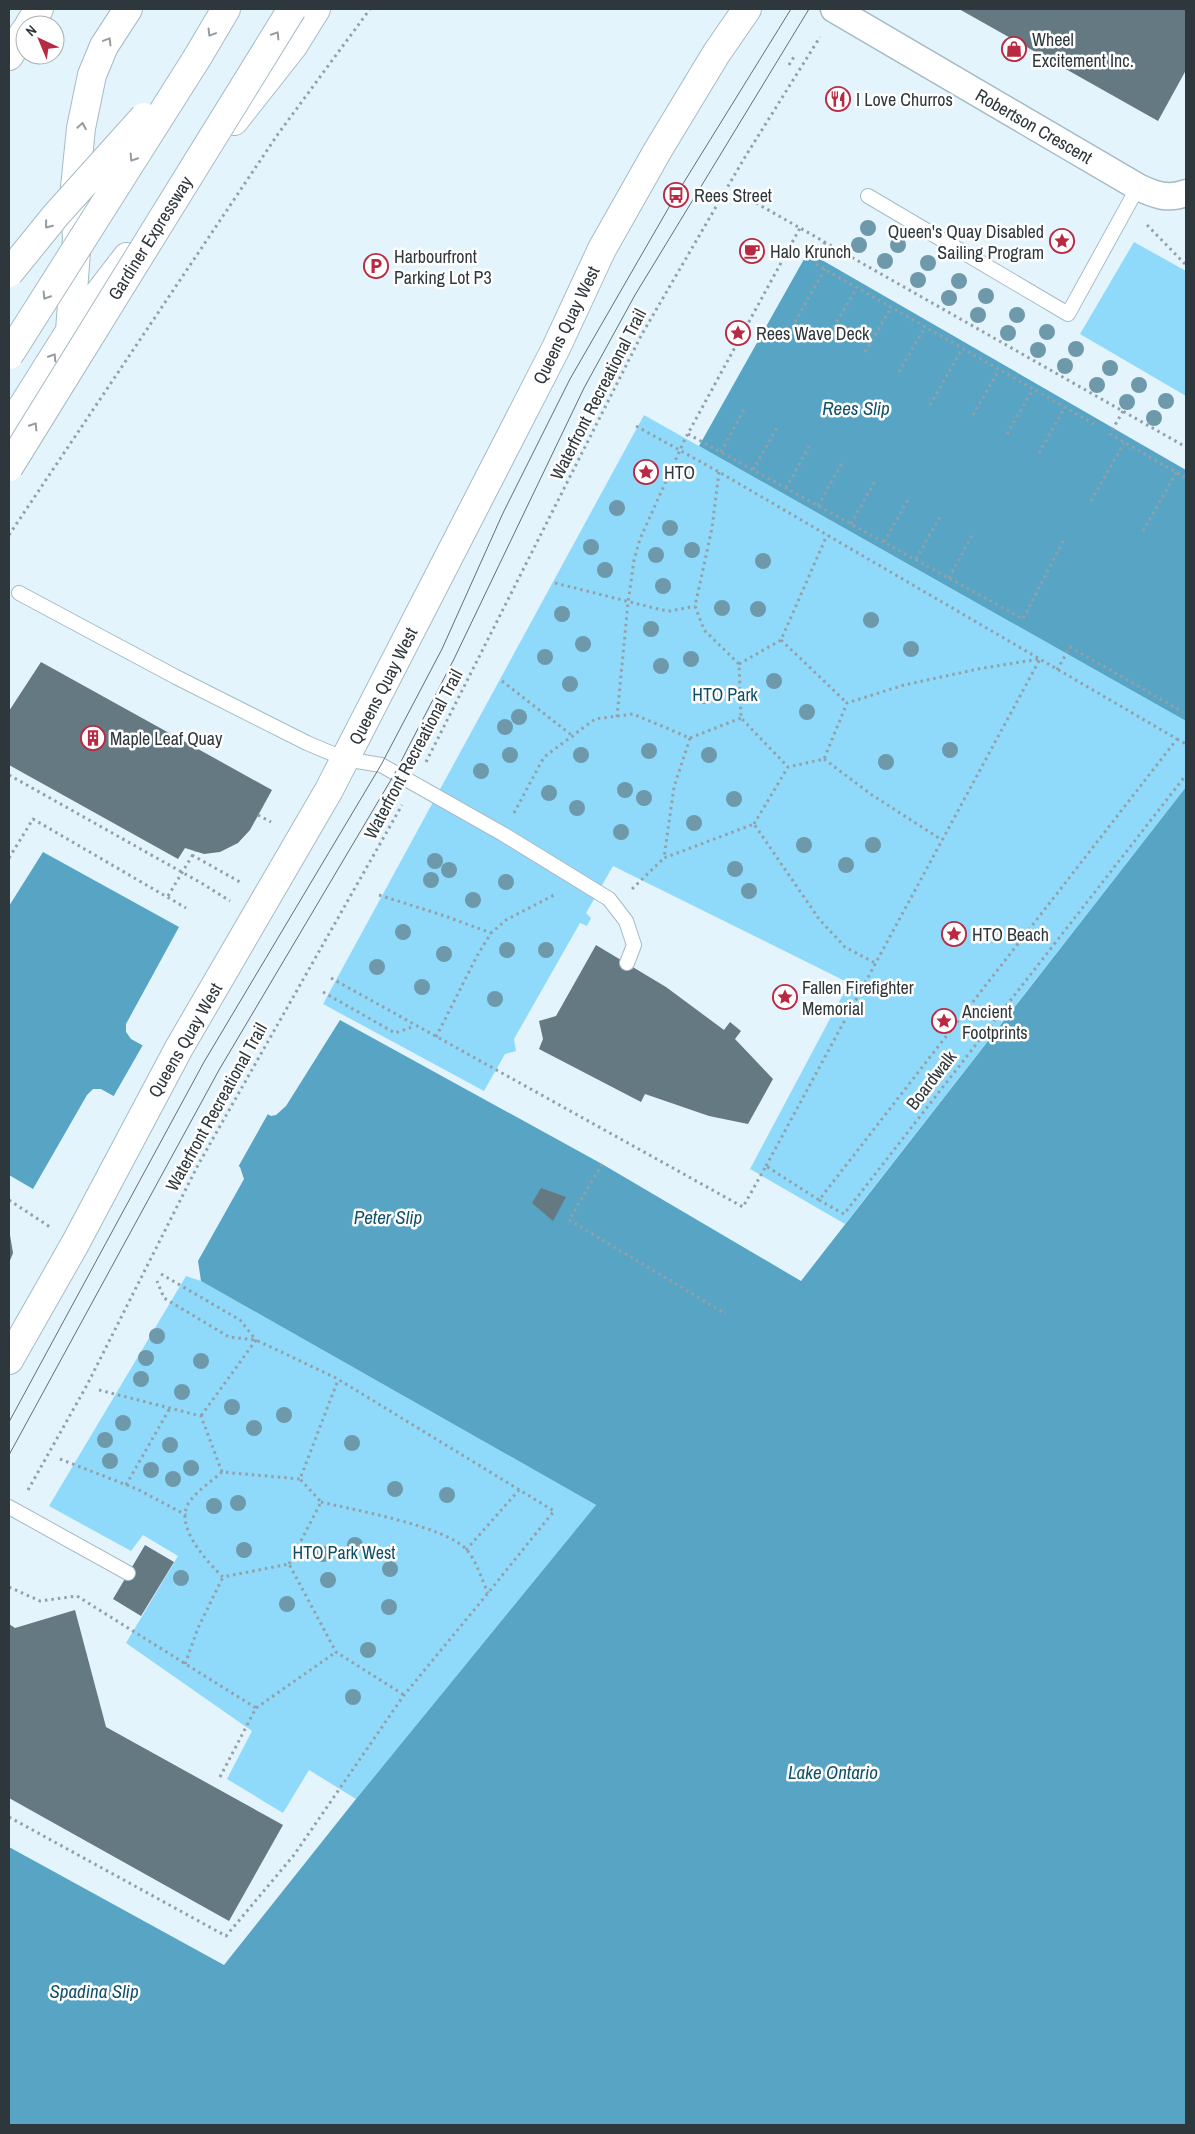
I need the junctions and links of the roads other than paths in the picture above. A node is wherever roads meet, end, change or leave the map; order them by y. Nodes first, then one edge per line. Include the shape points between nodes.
1 (128, 9) edge
2 (226, 9) edge
3 (292, 9) edge
4 (316, 9) edge
5 (746, 9) edge
6 (835, 10) edge
7 (197, 58) junction
8 (1143, 189) junction
9 (1186, 193) edge
10 (868, 196) dead end
11 (9, 273) edge
12 (70, 331) junction
13 (9, 355) edge
14 (9, 428) edge
15 (9, 467) edge
16 (19, 593) dead end
17 (345, 759) junction
18 (626, 964) dead end
19 (9, 1360) edge
20 (13, 1510) edge
21 (128, 1572) dead end

12 -> 1 main road via 78,238 74,198 81,128 92,75 104,46
2 -> 7 main road
15 -> 3 main road, Gardiner Expressway, bridge
4 - 12 main road via 293,46
5 - 17 main road, Queens Quay West via 663,142 602,249 556,348
6 - 8 street, Robertson Crescent
7 -> 11 main road, bridge via 56,215
7 -> 13 main road, bridge
8 - 9 street, Robertson Crescent via 1168,198
8 - 10 lane via 1068,314
14 -> 12 main road
16 - 17 lane via 176,677
17 - 18 lane via 381,765 415,783 609,899 626,921 634,945
17 - 19 main road, Queens Quay West via 179,1048
20 - 21 lane

